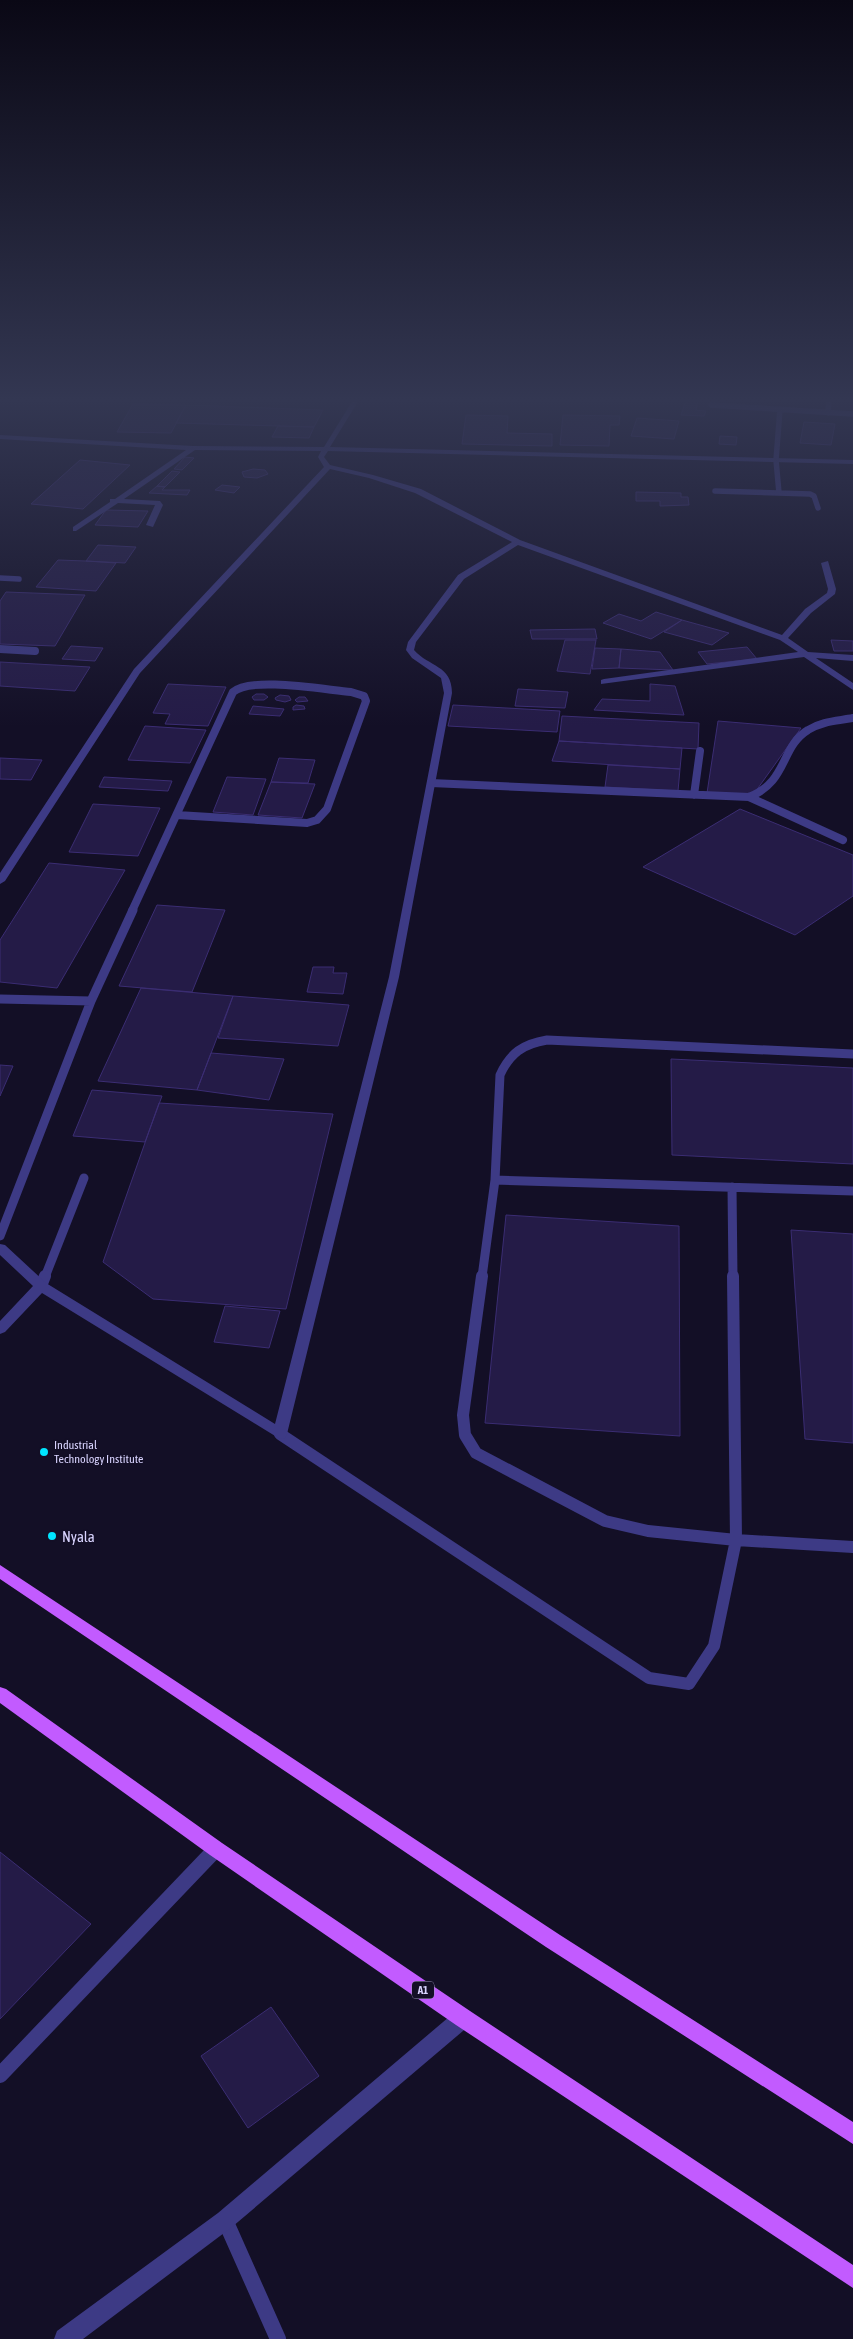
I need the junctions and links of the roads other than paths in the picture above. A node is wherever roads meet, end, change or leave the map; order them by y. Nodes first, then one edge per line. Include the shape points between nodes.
1 (102, 509) edge
2 (157, 509) edge
3 (290, 509) edge
4 (453, 509) edge
5 (150, 525) dead end
6 (76, 529) dead end
7 (517, 542) junction
8 (825, 563) dead end
9 (0, 578) edge
10 (20, 579) dead end
11 (783, 638) junction
12 (0, 649) edge
13 (34, 651) dead end
14 (804, 654) junction
15 (853, 658) edge
16 (604, 682) dead end
17 (853, 687) edge
18 (853, 718) edge
19 (700, 752) dead end
20 (431, 783) junction
21 (694, 795) junction
22 (749, 797) junction
23 (176, 815) junction
24 (843, 840) dead end
25 (0, 881) edge
26 (0, 998) edge
27 (91, 1001) junction
28 (853, 1054) edge
29 (84, 1178) dead end
30 (495, 1180) junction
31 (732, 1187) junction
32 (853, 1191) edge
33 (0, 1236) edge
34 (0, 1248) edge
35 (40, 1286) junction
36 (0, 1329) edge
37 (280, 1434) junction
38 (736, 1540) junction
39 (853, 1547) edge
40 (0, 1571) edge
41 (0, 1694) edge
42 (216, 1849) junction
43 (463, 2018) junction
44 (0, 2075) edge
45 (853, 2134) edge
46 (225, 2220) junction
47 (853, 2278) edge
48 (65, 2339) edge
49 (278, 2339) edge

1 - 6 street
2 - 5 street
3 - 25 street via 137,671
4 - 7 street
7 - 11 street
7 - 20 street via 461,577 412,642 410,650 414,656 440,670 449,684
8 - 11 street via 832,589 830,594 808,611
9 - 10 lane
11 - 14 street
12 - 13 lane
14 - 15 street
14 - 16 street
14 - 17 street
18 - 22 lane via 823,724 803,734 770,787 762,794
19 - 21 lane
20 - 21 lane
20 - 37 street via 394,977
21 - 22 lane
22 - 24 lane
23 - 23 lane via 307,823 317,820 327,809 366,701 364,696 261,684 238,687
23 - 27 lane
26 - 27 lane
27 - 33 lane
28 - 30 lane via 547,1040 531,1042 506,1060 500,1075
29 - 35 lane
30 - 31 lane
30 - 38 lane via 464,1415 465,1435 476,1453 605,1521 648,1531
31 - 32 lane
31 - 38 lane
34 - 35 street
35 - 36 street
35 - 37 street
37 - 38 lane via 649,1678 689,1684 714,1646
38 - 39 lane
40 - 45 main road via 553,1941
41 - 42 main road, A1
42 - 43 main road, A1
42 - 44 lane
43 - 46 street
43 - 47 main road, A1
46 - 48 street
46 - 49 lane

